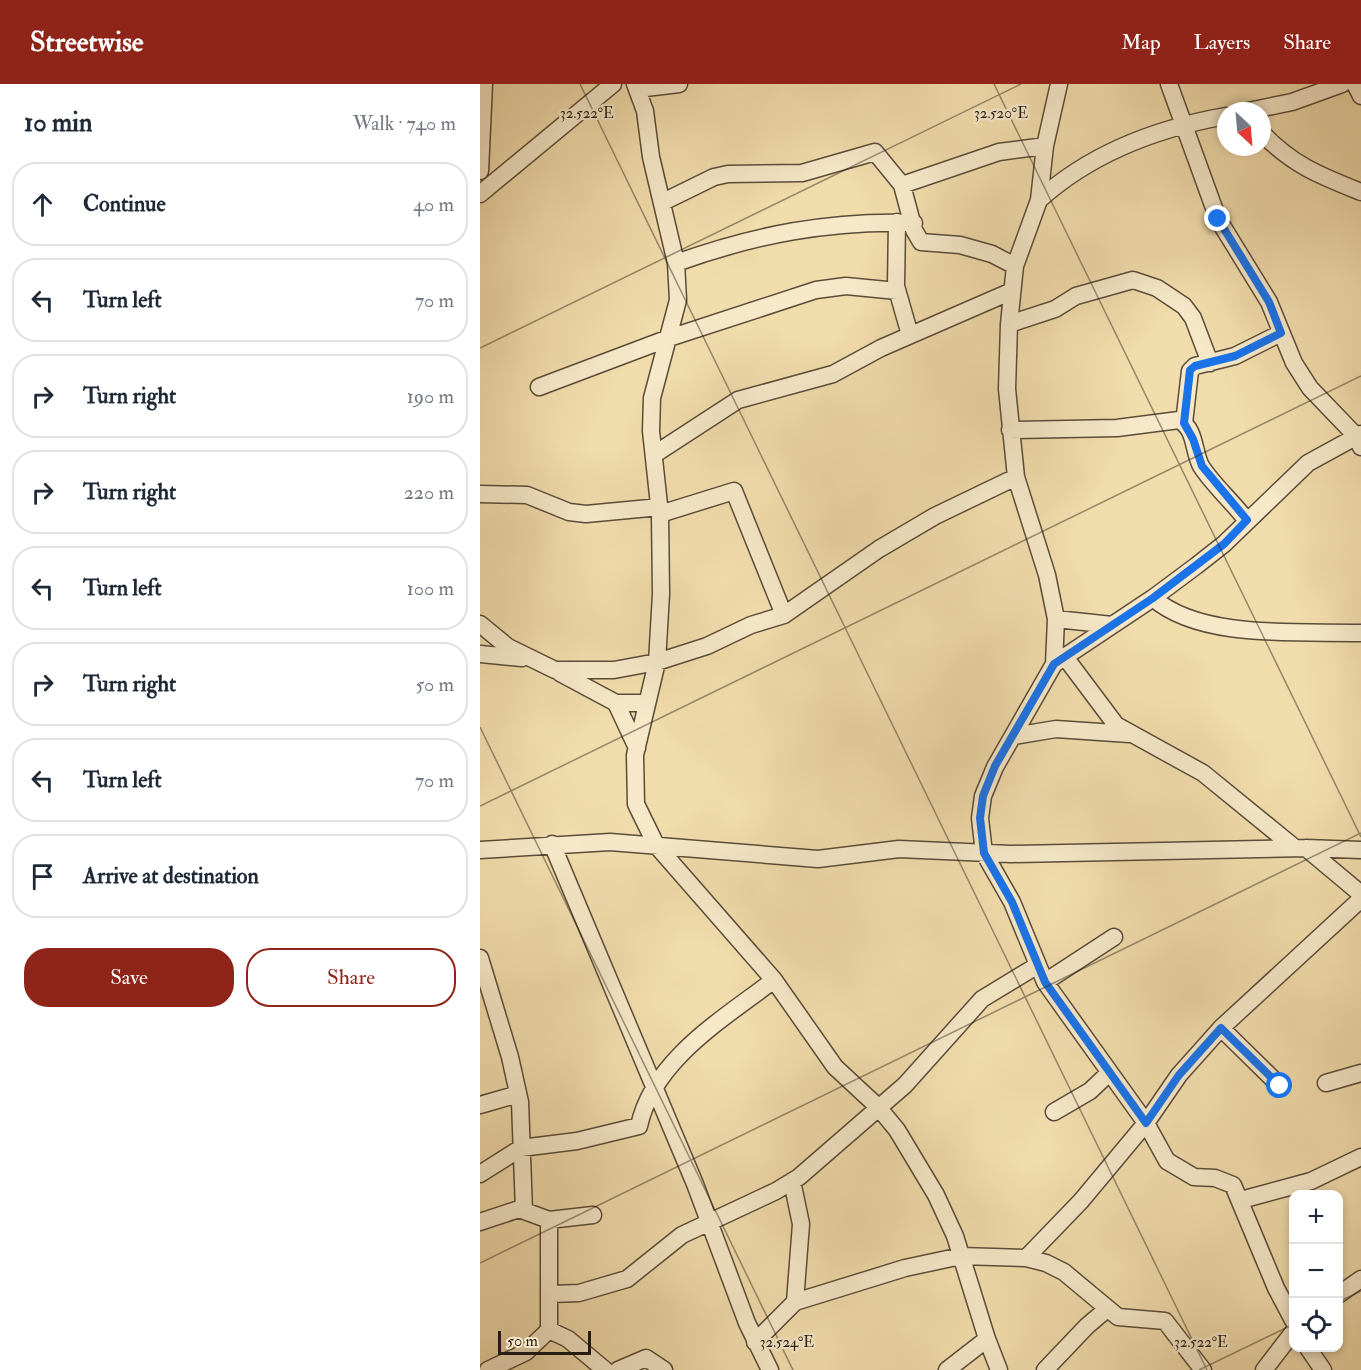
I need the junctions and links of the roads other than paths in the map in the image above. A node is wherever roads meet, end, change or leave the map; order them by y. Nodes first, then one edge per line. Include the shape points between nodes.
1 (484, 84) edge
2 (613, 84) edge
3 (678, 84) edge
4 (1059, 84) edge
5 (1169, 84) edge
6 (1342, 84) edge
7 (1355, 84) edge
8 (636, 86) edge
9 (1361, 96) edge
10 (1271, 106) edge
11 (1217, 118) edge
12 (1185, 123) junction
13 (1271, 141) edge
14 (1045, 146) junction
15 (480, 171) edge
16 (902, 185) junction
17 (1361, 192) edge
18 (480, 194) edge
19 (1039, 200) junction
20 (663, 202) junction
21 (905, 223) junction
22 (676, 263) junction
23 (1015, 266) junction
24 (897, 291) junction
25 (1012, 291) junction
26 (1009, 324) junction
27 (1281, 333) junction
28 (910, 335) junction
29 (669, 338) junction
30 (1210, 363) junction
31 (538, 387) dead end
32 (1184, 423) junction
33 (1010, 430) junction
34 (1360, 439) edge
35 (655, 454) junction
36 (1016, 477) junction
37 (480, 494) edge
38 (660, 510) junction
39 (1247, 520) junction
40 (1153, 598) junction
41 (784, 615) junction
42 (1056, 619) junction
43 (480, 624) edge
44 (1112, 625) junction
45 (1361, 633) edge
46 (480, 654) edge
47 (529, 659) junction
48 (1060, 660) junction
49 (657, 662) junction
50 (555, 670) junction
51 (616, 703) junction
52 (647, 703) junction
53 (1130, 734) junction
54 (1014, 736) junction
55 (637, 748) junction
56 (552, 844) junction
57 (656, 845) junction
58 (1301, 848) junction
59 (480, 850) edge
60 (1361, 850) edge
61 (984, 853) junction
62 (1361, 894) edge
63 (1361, 899) edge
64 (1114, 937) dead end
65 (480, 958) edge
66 (1038, 965) junction
67 (774, 980) junction
68 (1045, 982) junction
69 (1221, 1028) junction
70 (1361, 1072) edge
71 (1109, 1073) junction
72 (1326, 1083) dead end
73 (653, 1085) junction
74 (1280, 1086) dead end
75 (519, 1095) junction
76 (480, 1105) edge
77 (879, 1107) junction
78 (1054, 1112) dead end
79 (1146, 1123) junction
80 (521, 1148) junction
81 (1361, 1157) edge
82 (480, 1174) edge
83 (792, 1181) junction
84 (1241, 1200) junction
85 (524, 1210) junction
86 (593, 1215) dead end
87 (549, 1220) junction
88 (710, 1220) junction
89 (480, 1222) edge
90 (960, 1256) junction
91 (1026, 1258) junction
92 (1361, 1279) edge
93 (1343, 1292) edge
94 (551, 1294) junction
95 (795, 1302) junction
96 (1107, 1309) junction
97 (1289, 1314) edge
98 (549, 1330) junction
99 (1289, 1336) edge
100 (987, 1339) junction
101 (755, 1342) junction
102 (1311, 1352) edge
103 (480, 1360) edge
104 (488, 1370) edge
105 (605, 1370) edge
106 (618, 1370) edge
107 (664, 1370) edge
108 (770, 1370) edge
109 (947, 1370) edge
110 (999, 1370) edge
111 (1045, 1370) edge
112 (1203, 1370) edge
113 (1264, 1370) edge
114 (1323, 1370) edge

1 - 15 street
2 - 18 street
3 - 8 street
4 - 14 street
5 - 12 street
6 - 10 street
7 - 9 street
8 - 20 street via 645,111 651,157
11 - 12 street
12 - 19 street via 1099,157 1071,173
12 - 27 street via 1218,219 1269,302
13 - 17 street via 1292,161
14 - 16 street via 999,152
14 - 19 street
16 - 20 street via 875,152 869,152 802,172 714,177
16 - 21 street
19 - 23 street
20 - 22 street
21 - 22 street via 829,224 776,233
21 - 23 street via 921,242 960,244
21 - 24 street
22 - 29 street via 678,300
23 - 25 street
24 - 28 street
24 - 29 street via 846,286 816,290
25 - 26 street
25 - 28 street
26 - 30 street via 1055,309 1076,296 1133,280 1157,288 1184,306 1193,318
26 - 33 street
27 - 30 street via 1235,356
27 - 34 street via 1310,388
28 - 35 street via 833,374 738,400
29 - 31 street
29 - 35 street via 652,398
30 - 32 street via 1190,370
32 - 33 street via 1179,420 1117,428
32 - 39 street via 1202,466
33 - 36 street
34 - 39 street via 1308,463
35 - 38 street
36 - 41 street via 935,516 879,549
36 - 42 street via 1047,575
37 - 38 street via 527,495 569,512 586,514
38 - 41 street via 734,491
38 - 49 street
39 - 40 street via 1224,544
40 - 44 street
40 - 45 street via 1183,618 1204,625
41 - 49 street
42 - 44 street
42 - 48 street
43 - 47 street
44 - 48 street
46 - 47 street
47 - 50 street
48 - 53 street via 1116,725
48 - 54 street
49 - 50 street via 614,670
49 - 52 street
50 - 51 street
51 - 52 street
51 - 55 street
52 - 55 street
53 - 54 street via 1056,729
53 - 58 street via 1203,773
54 - 61 street via 995,766 983,796 980,818
55 - 57 street via 636,804
56 - 57 street
56 - 59 street
56 - 73 street
57 - 61 street via 818,859 899,849
57 - 67 street
58 - 60 street
58 - 61 street
58 - 62 street
61 - 66 street via 1012,902
63 - 69 street
64 - 68 street
65 - 75 street
66 - 68 street
66 - 77 street via 982,999 926,1064
67 - 73 street via 699,1038
67 - 77 street via 835,1067
68 - 71 street
69 - 74 street
69 - 79 street via 1179,1075
70 - 72 street
71 - 78 street via 1090,1091
71 - 79 street
73 - 80 street via 637,1127 577,1141
73 - 88 street
75 - 76 street
75 - 80 street
77 - 83 street
77 - 90 street via 936,1195
79 - 84 street via 1173,1167 1194,1177 1226,1180
79 - 91 street via 1081,1201
80 - 82 street
80 - 85 street
81 - 84 street via 1311,1181
83 - 88 street
83 - 95 street via 802,1246
84 - 97 street
85 - 87 street
85 - 89 street
86 - 87 street
87 - 94 street
88 - 94 street via 682,1235 627,1279 579,1293
88 - 101 street
90 - 91 street
90 - 95 street via 905,1268
90 - 100 street
91 - 96 street via 1064,1272
92 - 93 street
94 - 98 street
95 - 101 street
96 - 111 street
96 - 112 street via 1118,1317 1165,1321
98 - 104 street via 526,1352
98 - 105 street via 568,1339
99 - 113 street
100 - 109 street
100 - 110 street
101 - 108 street
102 - 114 street
103 - 104 street
106 - 107 street via 646,1358

